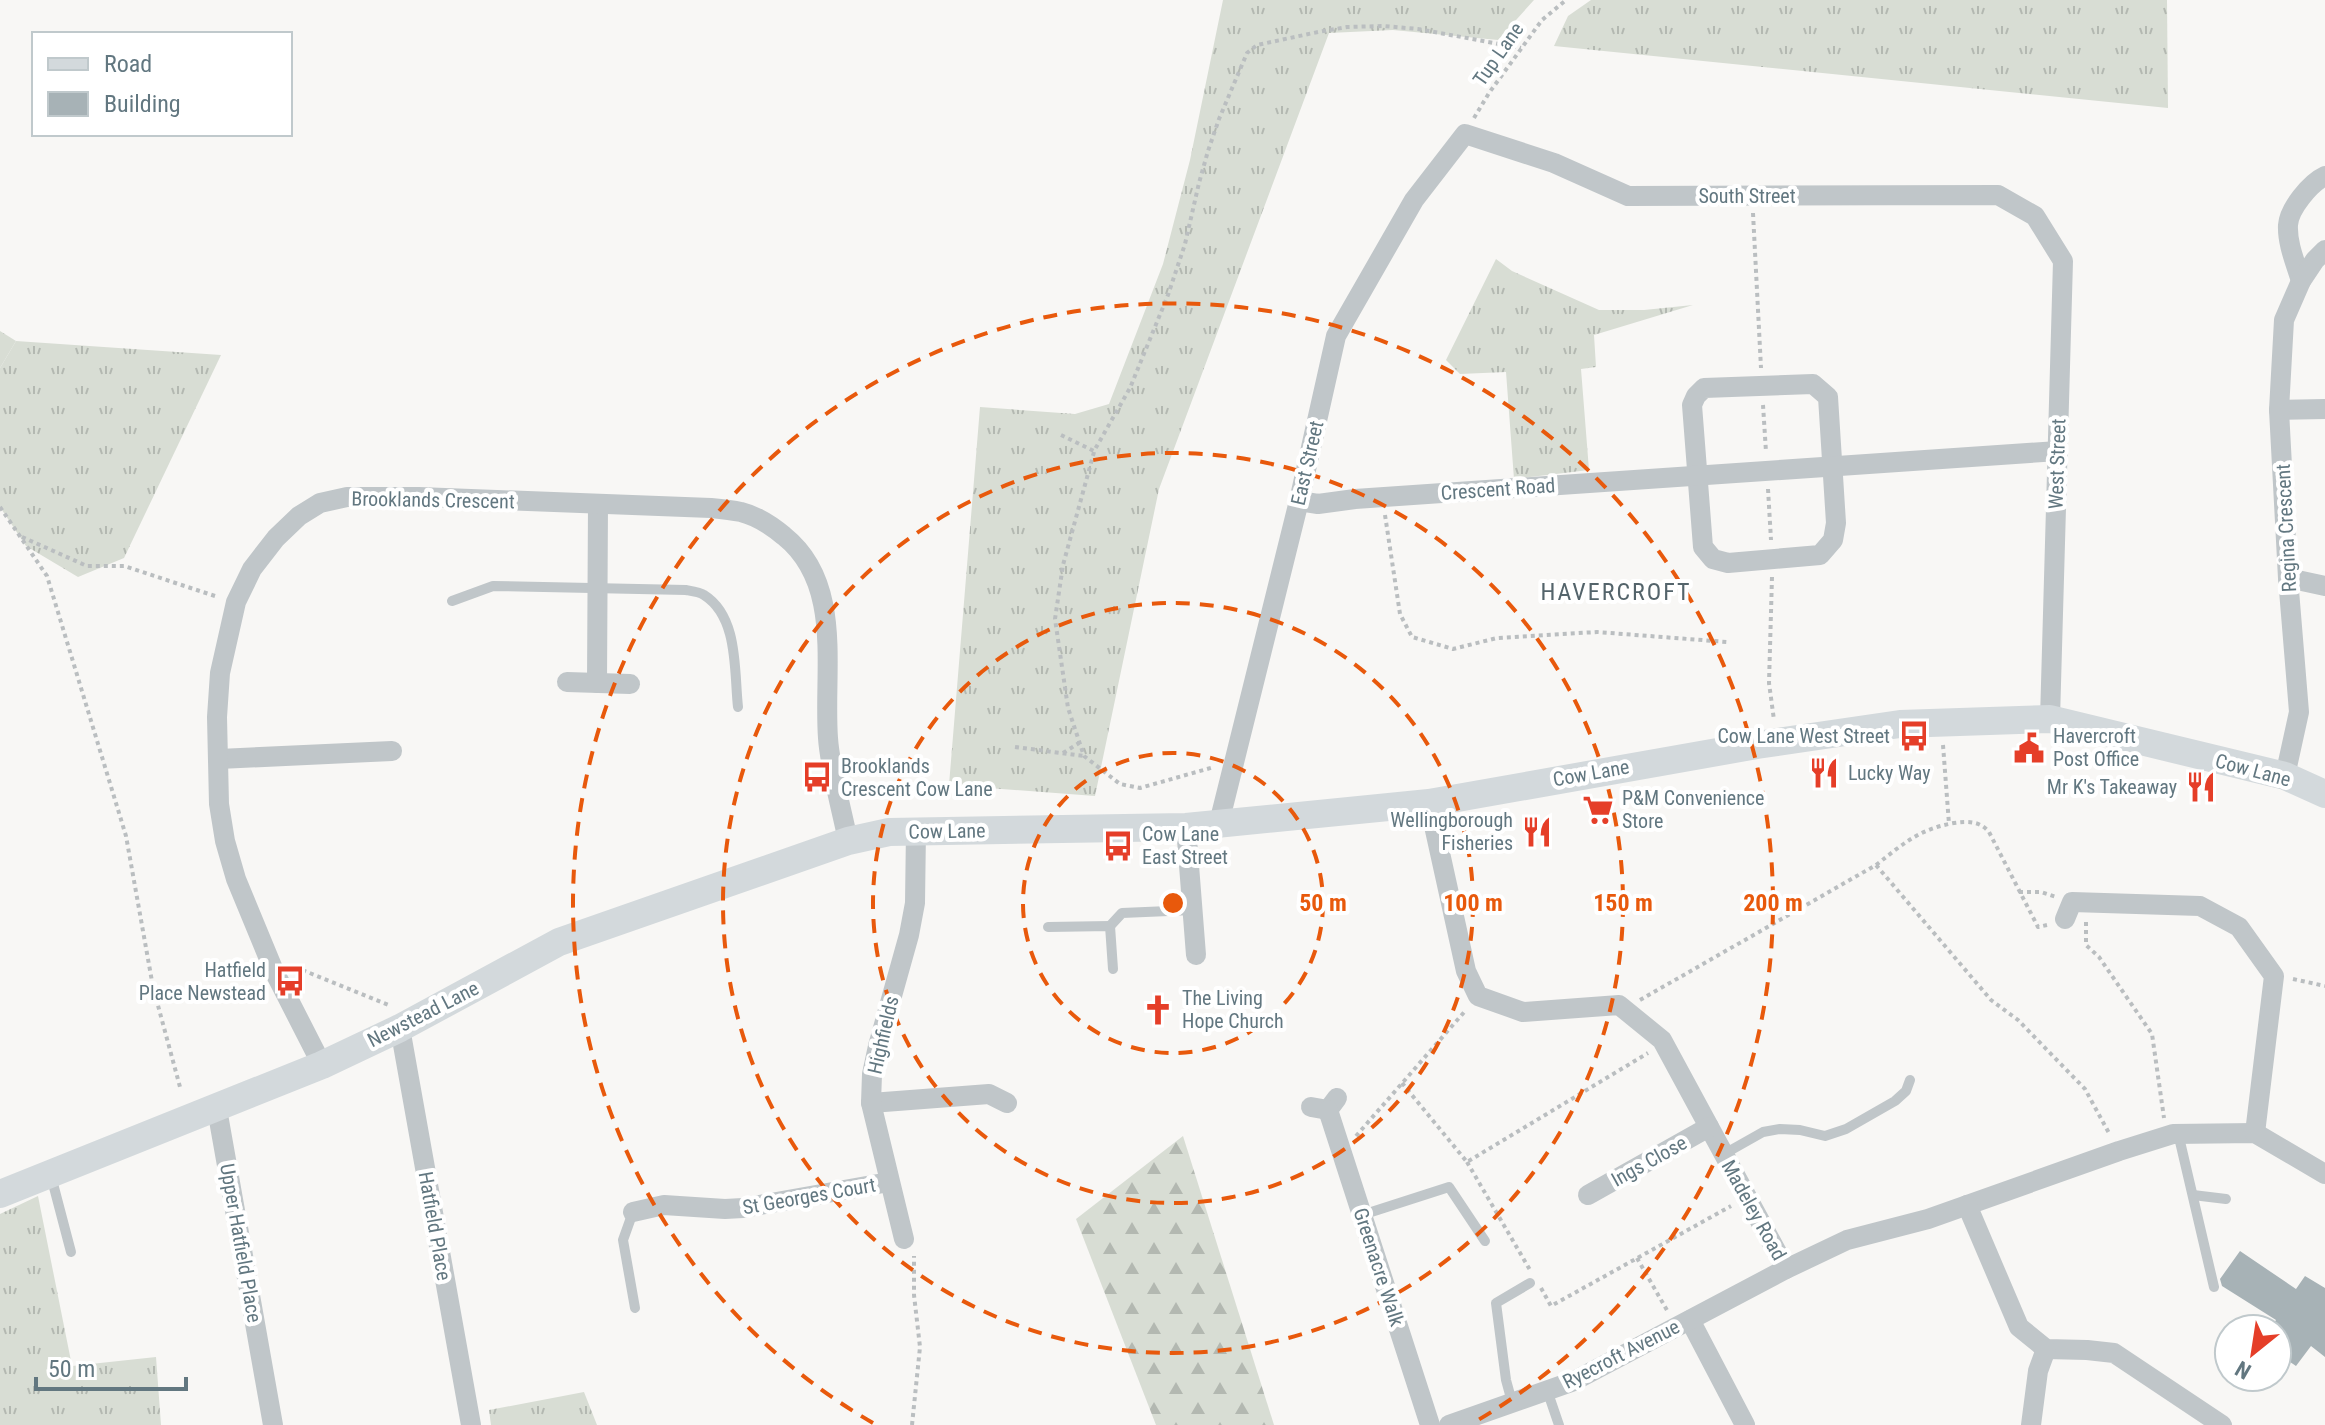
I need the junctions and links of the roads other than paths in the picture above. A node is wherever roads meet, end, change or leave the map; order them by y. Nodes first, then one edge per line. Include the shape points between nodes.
1 (1465, 134) joint
2 (2325, 176) edge
3 (2035, 216) joint
4 (2325, 250) edge
5 (2301, 281) junction
6 (2325, 409) edge
7 (2279, 410) junction
8 (2058, 451) junction
9 (1832, 467) junction
10 (1697, 476) junction
11 (1299, 501) junction
12 (598, 504) junction
13 (2288, 578) junction
14 (2325, 586) edge
15 (598, 588) junction
16 (452, 601) dead end
17 (567, 682) dead end
18 (597, 683) junction
19 (630, 684) dead end
20 (738, 707) dead end
21 (2050, 719) junction
22 (392, 751) dead end
23 (219, 759) junction
24 (2285, 776) junction
25 (2325, 794) edge
26 (1429, 803) junction
27 (1219, 823) junction
28 (1186, 827) junction
29 (916, 830) junction
30 (848, 841) junction
31 (2074, 908) road end
32 (1192, 910) junction
33 (1110, 926) junction
34 (1048, 927) dead end
35 (1196, 955) dead end
36 (1113, 969) dead end
37 (406, 1025) junction
38 (322, 1065) junction
39 (1910, 1080) dead end
40 (871, 1103) junction
41 (1007, 1103) dead end
42 (1325, 1105) dead end
43 (217, 1109) junction
44 (1709, 1127) junction
45 (2255, 1133) junction
46 (2174, 1134) junction
47 (1724, 1154) junction
48 (51, 1174) junction
49 (2325, 1174) edge
50 (889, 1182) junction
51 (0, 1194) edge
52 (2193, 1195) junction
53 (1584, 1196) dead end
54 (2226, 1199) dead end
55 (1967, 1205) junction
56 (633, 1212) joint
57 (1362, 1215) junction
58 (904, 1239) road end
59 (1485, 1241) dead end
60 (71, 1252) dead end
61 (1786, 1269) junction
62 (1530, 1283) dead end
63 (2214, 1287) dead end
64 (635, 1308) dead end
65 (1684, 1323) junction
66 (2046, 1349) junction
67 (1547, 1390) junction
68 (1512, 1402) junction
69 (273, 1425) edge
70 (471, 1425) edge
71 (1430, 1425) edge
72 (1449, 1425) edge
73 (1559, 1425) edge
74 (1745, 1425) edge
75 (2031, 1425) edge
76 (2222, 1425) edge

1 - 3 street, South Street via 1554,163 1628,196 1998,195
1 - 11 street, East Street via 1414,200 1336,336
2 - 5 street via 2301,197 2288,223
3 - 8 street, West Street via 2063,261
4 - 5 street, Regina Crescent
5 - 7 street, Regina Crescent via 2284,320
6 - 7 street
7 - 13 street, Regina Crescent
8 - 9 street, Crescent Road
8 - 21 street, West Street
9 - 10 street, Crescent Road
9 - 10 street via 1836,523 1833,540 1820,555 1728,563 1713,559 1703,547
9 - 10 street via 1828,397 1813,384 1704,388 1692,405
10 - 11 street, Crescent Road via 1318,504
11 - 27 street, East Street
12 - 15 street
12 - 23 street, Brooklands Crescent via 347,497 320,503 299,516 252,569 236,602 220,673
12 - 30 street, Brooklands Crescent via 742,512 768,523 807,561 823,600 828,741
13 - 14 street
13 - 24 street, Regina Crescent via 2299,712
15 - 16 lane via 493,586
15 - 18 street
15 - 20 lane via 704,594 730,631
17 - 18 street
18 - 19 street
21 - 24 main road, Cow Lane
21 - 26 main road, Cow Lane via 1900,724
22 - 23 street
23 - 38 street, Brooklands Crescent via 219,804 236,879 274,971
24 - 25 main road, Cow Lane
26 - 27 main road, Cow Lane
26 - 44 street, Madeley Road via 1466,971 1478,996 1523,1012 1619,1005 1664,1044
27 - 28 main road, Cow Lane
28 - 29 main road, Cow Lane
28 - 32 street
29 - 30 main road, Cow Lane
29 - 40 street, Highfields via 915,903 878,1046
30 - 37 main road, Newstead Lane via 559,942
31 - 45 street via 2200,906 2239,927 2274,976
32 - 33 lane via 1122,913
32 - 35 street
33 - 34 lane
33 - 36 lane
37 - 38 main road, Newstead Lane
37 - 70 street, Hatfield Place
38 - 43 main road, Newstead Lane
39 - 47 lane via 1895,1101 1846,1129 1825,1136 1800,1130 1763,1132
40 - 41 street via 989,1094
40 - 50 street, Highfields
42 - 57 street, Greenacre Walk
43 - 48 main road, Newstead Lane
43 - 69 street, Upper Hatfield Place
44 - 47 street, Madeley Road
44 - 53 street, Ings Close
45 - 46 street, Madeley Road
45 - 49 street
46 - 52 lane
46 - 55 street, Madeley Road
47 - 61 street, Madeley Road
48 - 51 main road, Newstead Lane
48 - 60 lane
50 - 56 street, St Georges Court via 743,1208 664,1205
50 - 58 street, Highfields
52 - 54 lane
52 - 63 lane
55 - 61 street, Madeley Road via 1847,1240
55 - 66 street via 2019,1327
56 - 64 lane via 623,1240
57 - 59 lane via 1449,1187
57 - 71 street, Greenacre Walk
61 - 65 street, Ryecroft Avenue
62 - 68 lane via 1496,1303
65 - 67 street, Ryecroft Avenue
65 - 74 street
66 - 75 street
66 - 76 street via 2114,1353
67 - 68 street, Ryecroft Avenue
67 - 73 lane
68 - 72 street, Ryecroft Avenue

